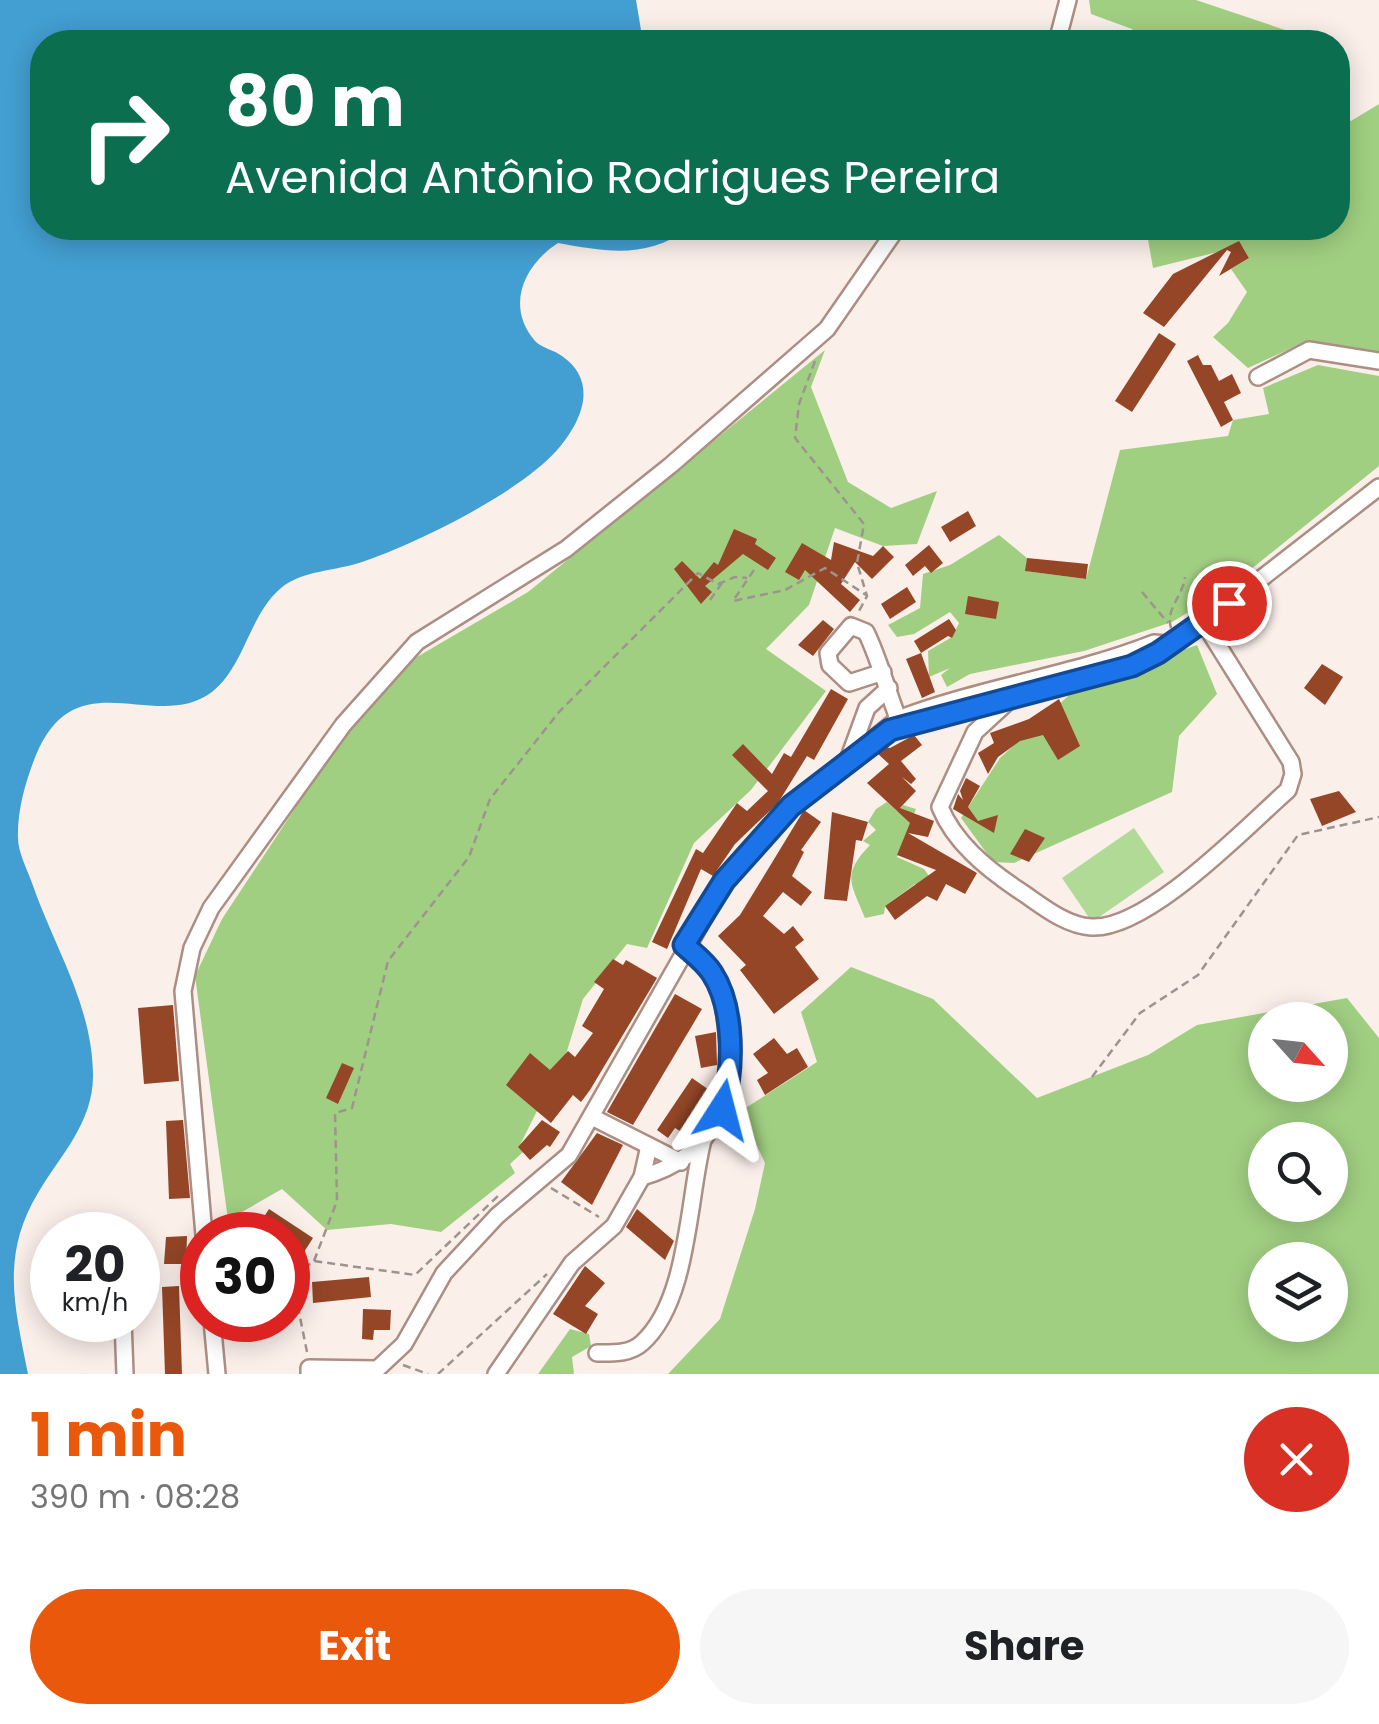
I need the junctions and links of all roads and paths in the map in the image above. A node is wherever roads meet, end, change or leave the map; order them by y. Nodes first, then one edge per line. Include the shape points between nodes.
1 (1068, 0) edge
2 (1060, 30) edge
3 (883, 240) edge
4 (890, 240) edge
5 (882, 252) junction
6 (827, 330) junction
7 (1379, 360) edge
8 (1258, 377) dead end
9 (1379, 487) edge
10 (754, 570) dead end
11 (1185, 577) dead end
12 (747, 578) junction
13 (722, 582) junction
14 (1142, 592) dead end
15 (867, 596) junction
16 (710, 600) dead end
17 (1204, 624) junction
18 (851, 626) junction
19 (1170, 636) junction
20 (886, 680) junction
21 (1014, 697) junction
22 (897, 726) junction
23 (848, 760) junction
24 (1379, 817) edge
25 (684, 945) junction
26 (1092, 1077) dead end
27 (594, 1118) junction
28 (703, 1140) junction
29 (649, 1146) junction
30 (681, 1162) junction
31 (642, 1177) junction
32 (535, 1187) junction
33 (202, 1212) edge
34 (614, 1226) junction
35 (314, 1261) junction
36 (310, 1264) edge
37 (572, 1264) junction
38 (124, 1342) edge
39 (214, 1342) edge
40 (305, 1342) edge
41 (597, 1354) dead end
42 (400, 1364) dead end
43 (309, 1371) edge
44 (374, 1371) edge
45 (125, 1374) edge
46 (217, 1374) edge
47 (428, 1374) edge
48 (438, 1374) edge
49 (496, 1374) edge

1 - 2 street
3 - 5 street
4 - 5 street
5 - 6 street
6 - 15 path via 799,404 795,438 864,524 856,562
6 - 33 street via 566,549 417,642 343,726 212,908 192,948 183,991
7 - 8 street via 1309,350
9 - 17 street
10 - 12 path
11 - 19 path
12 - 13 path
12 - 15 path via 733,601 785,590 825,568
13 - 16 path
13 - 35 path via 698,574 528,747 490,798 468,856 388,961 352,1108 335,1114 336,1202
14 - 19 path
15 - 18 path
17 - 19 street
17 - 21 street via 1293,774 1288,790 1183,884 1126,920 1078,925 1000,878 962,844 940,807 975,732
18 - 20 street via 866,632
18 - 20 street via 830,648 830,665 849,683
19 - 21 street via 1158,653 1113,673
19 - 22 street via 1072,673 961,695
20 - 22 street
20 - 23 street
21 - 22 street
22 - 23 street
23 - 25 street via 791,806 724,881
24 - 26 path via 1298,835 1198,974 1140,1014
25 - 27 street
25 - 28 street via 709,968 722,993 729,1052 722,1110
27 - 29 street
27 - 32 street via 569,1155
28 - 30 street
28 - 41 street via 682,1257 658,1322 634,1348
29 - 30 street
29 - 31 street
30 - 31 street
31 - 34 street
32 - 34 path
32 - 35 path via 494,1197 415,1275
32 - 44 street via 444,1273 404,1344
34 - 37 street
35 - 36 path
37 - 48 path via 543,1276
37 - 49 street
38 - 45 street
39 - 46 street
40 - 43 path
42 - 47 path
43 - 44 street

